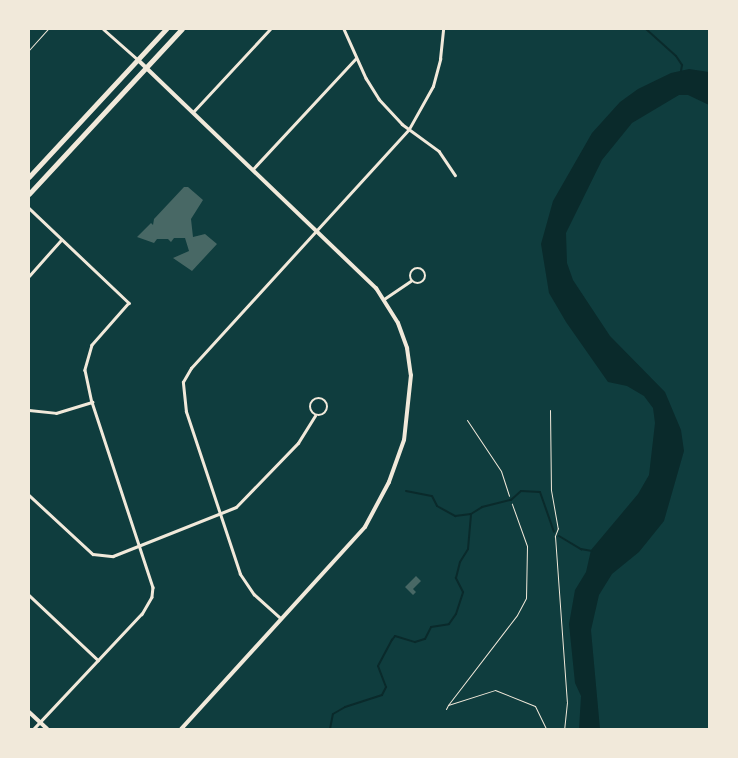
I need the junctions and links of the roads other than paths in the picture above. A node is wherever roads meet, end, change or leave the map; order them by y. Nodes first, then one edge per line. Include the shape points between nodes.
1 (48, 29) edge
2 (103, 29) edge
3 (166, 29) edge
4 (182, 29) edge
5 (270, 29) edge
6 (344, 29) edge
7 (443, 29) edge
8 (29, 50) edge
9 (356, 58) junction
10 (138, 60) junction
11 (146, 67) junction
12 (193, 112) junction
13 (409, 129) junction
14 (253, 170) junction
15 (455, 175) dead end
16 (29, 176) edge
17 (29, 194) edge
18 (29, 208) edge
19 (316, 230) junction
20 (62, 240) junction
21 (29, 276) edge
22 (411, 281) junction
23 (384, 299) junction
24 (92, 402) junction
25 (29, 410) edge
26 (315, 416) junction
27 (29, 495) edge
28 (220, 515) junction
29 (140, 545) junction
30 (29, 595) edge
31 (282, 620) junction
32 (98, 660) junction
33 (29, 712) edge
34 (40, 722) junction
35 (34, 729) edge
36 (47, 729) edge
37 (181, 729) edge

1 - 8 lane
2 - 10 street
3 - 10 main road
4 - 11 main road
5 - 12 street
6 - 9 street
7 - 13 street via 433,86
9 - 13 street via 379,99
9 - 14 street
10 - 11 main road
10 - 16 main road
11 - 12 main road
11 - 17 main road
12 - 14 main road
13 - 15 street via 439,151
13 - 19 street
14 - 19 main road
18 - 20 street
19 - 23 main road
19 - 28 street via 191,368 183,382 183,402
20 - 21 street
20 - 24 street via 129,303 97,338 88,353 85,370
22 - 22 street via 415,284 424,282 426,272 414,268 410,272
22 - 23 street
23 - 31 main road via 398,323 410,362 410,409 398,458 380,503 365,527
24 - 25 street via 56,413
24 - 29 street
26 - 26 street via 326,413 328,405 322,399 311,402 310,410
26 - 28 street via 298,443 248,498
27 - 29 street via 93,554 113,556
28 - 29 street
28 - 31 street via 240,574 254,595
29 - 32 street via 152,579 152,597 142,614
30 - 32 street
31 - 37 main road
32 - 34 street
33 - 34 main road
34 - 35 street
34 - 36 main road

